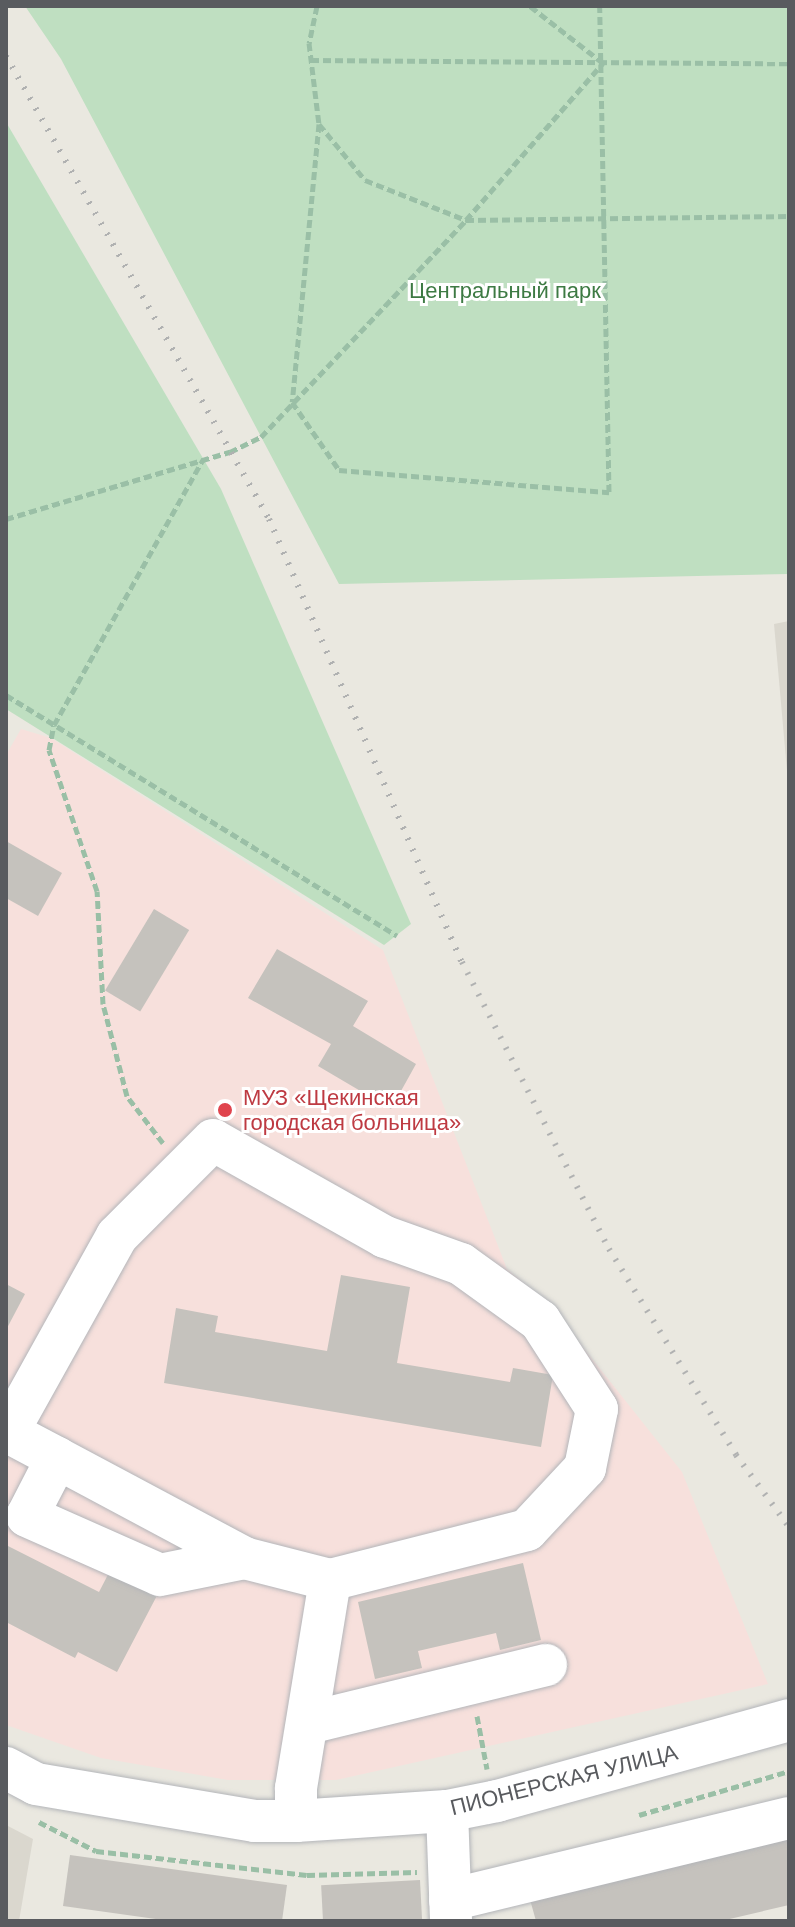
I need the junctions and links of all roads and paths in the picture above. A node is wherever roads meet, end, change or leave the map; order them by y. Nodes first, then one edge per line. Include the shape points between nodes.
1 (317, 6) edge
2 (530, 6) edge
3 (600, 6) edge
4 (311, 60) junction
5 (603, 63) junction
6 (789, 63) edge
7 (319, 124) junction
8 (789, 216) edge
9 (608, 218) junction
10 (466, 220) junction
11 (292, 402) junction
12 (204, 459) junction
13 (6, 519) edge
14 (6, 695) edge
15 (54, 725) junction
16 (397, 936) dead end
17 (183, 1170) junction
18 (7, 1431) edge
19 (57, 1458) junction
20 (244, 1558) junction
21 (330, 1580) junction
22 (546, 1665) dead end
23 (470, 1684) junction
24 (789, 1720) edge
25 (308, 1723) junction
26 (6, 1768) edge
27 (471, 1769) dead end
28 (495, 1776) junction
29 (447, 1811) junction
30 (789, 1818) edge
31 (296, 1821) junction
32 (450, 1910) edge

1 - 4 path
2 - 5 path
3 - 5 path
4 - 5 path
4 - 7 path
5 - 6 path
5 - 9 path
5 - 10 path
7 - 10 path via 365,180
7 - 11 path
8 - 9 path
9 - 10 path
9 - 11 path via 609,492 339,470
10 - 11 path
11 - 12 path via 261,437
12 - 13 path
12 - 15 path
14 - 15 path
15 - 16 path
15 - 17 path via 49,750 97,891 103,1004 127,1096
17 - 18 street via 117,1236
17 - 21 street via 213,1140 385,1237 461,1264 540,1321 597,1409 585,1468 527,1530
18 - 19 street
19 - 20 street
19 - 20 street via 27,1516 160,1575
20 - 21 street
21 - 25 street
22 - 23 street
23 - 25 street
23 - 28 path
24 - 28 street, ПИОНЕРСКАЯ УЛИЦА
25 - 31 street
26 - 31 street, ПИОНЕРСКАЯ УЛИЦА via 36,1784 255,1821
27 - 28 path
28 - 29 street, ПИОНЕРСКАЯ УЛИЦА
29 - 31 street, ПИОНЕРСКАЯ УЛИЦА
29 - 32 street
30 - 32 street

